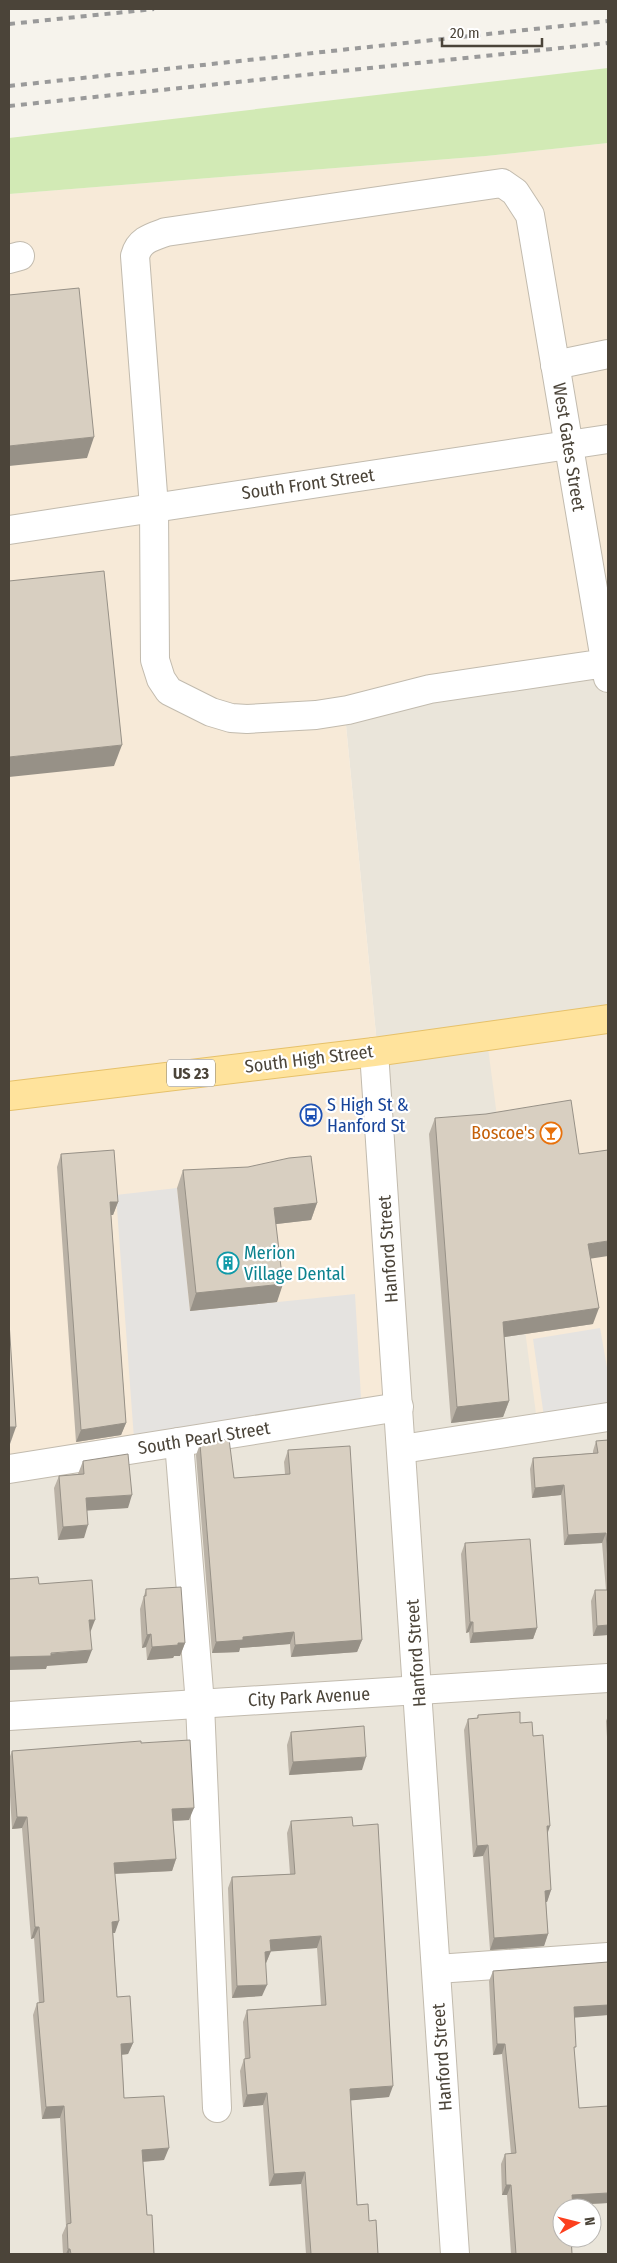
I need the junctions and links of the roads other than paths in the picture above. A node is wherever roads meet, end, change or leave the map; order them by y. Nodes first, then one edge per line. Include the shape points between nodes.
1 (608, 354) edge
2 (555, 365) junction
3 (608, 439) edge
4 (568, 446) junction
5 (154, 507) junction
6 (9, 530) edge
7 (601, 590) edge
8 (607, 671) edge
9 (608, 1019) edge
10 (374, 1052) junction
11 (9, 1096) edge
12 (399, 1407) junction
13 (608, 1417) edge
14 (179, 1442) junction
15 (402, 1449) junction
16 (9, 1469) edge
17 (608, 1678) edge
18 (418, 1690) junction
19 (200, 1704) junction
20 (9, 1716) edge
21 (608, 1957) edge
22 (437, 1969) junction
23 (217, 2108) dead end
24 (455, 2254) edge

1 - 2 street
2 - 4 street, West Gates Street
2 - 5 street, West Gates Street via 530,215 515,192 502,183 166,232 138,246 135,256
3 - 4 street, South Front Street
4 - 5 street, South Front Street
4 - 7 street, West Gates Street
5 - 6 street, South Front Street
5 - 8 street via 155,660 169,691 210,712 248,719 316,715 449,685
7 - 8 street, West Gates Street
9 - 10 main road, South High Street / US 23
10 - 11 main road, South High Street / US 23
10 - 12 street, Hanford Street
12 - 14 street, South Pearl Street
12 - 15 street, Hanford Street
13 - 15 street
14 - 16 street, South Pearl Street
14 - 19 street
15 - 18 street, Hanford Street
17 - 18 street, City Park Avenue
18 - 19 street, City Park Avenue
18 - 22 street, Hanford Street
19 - 20 street, City Park Avenue
19 - 23 street
21 - 22 street
22 - 24 street, Hanford Street

